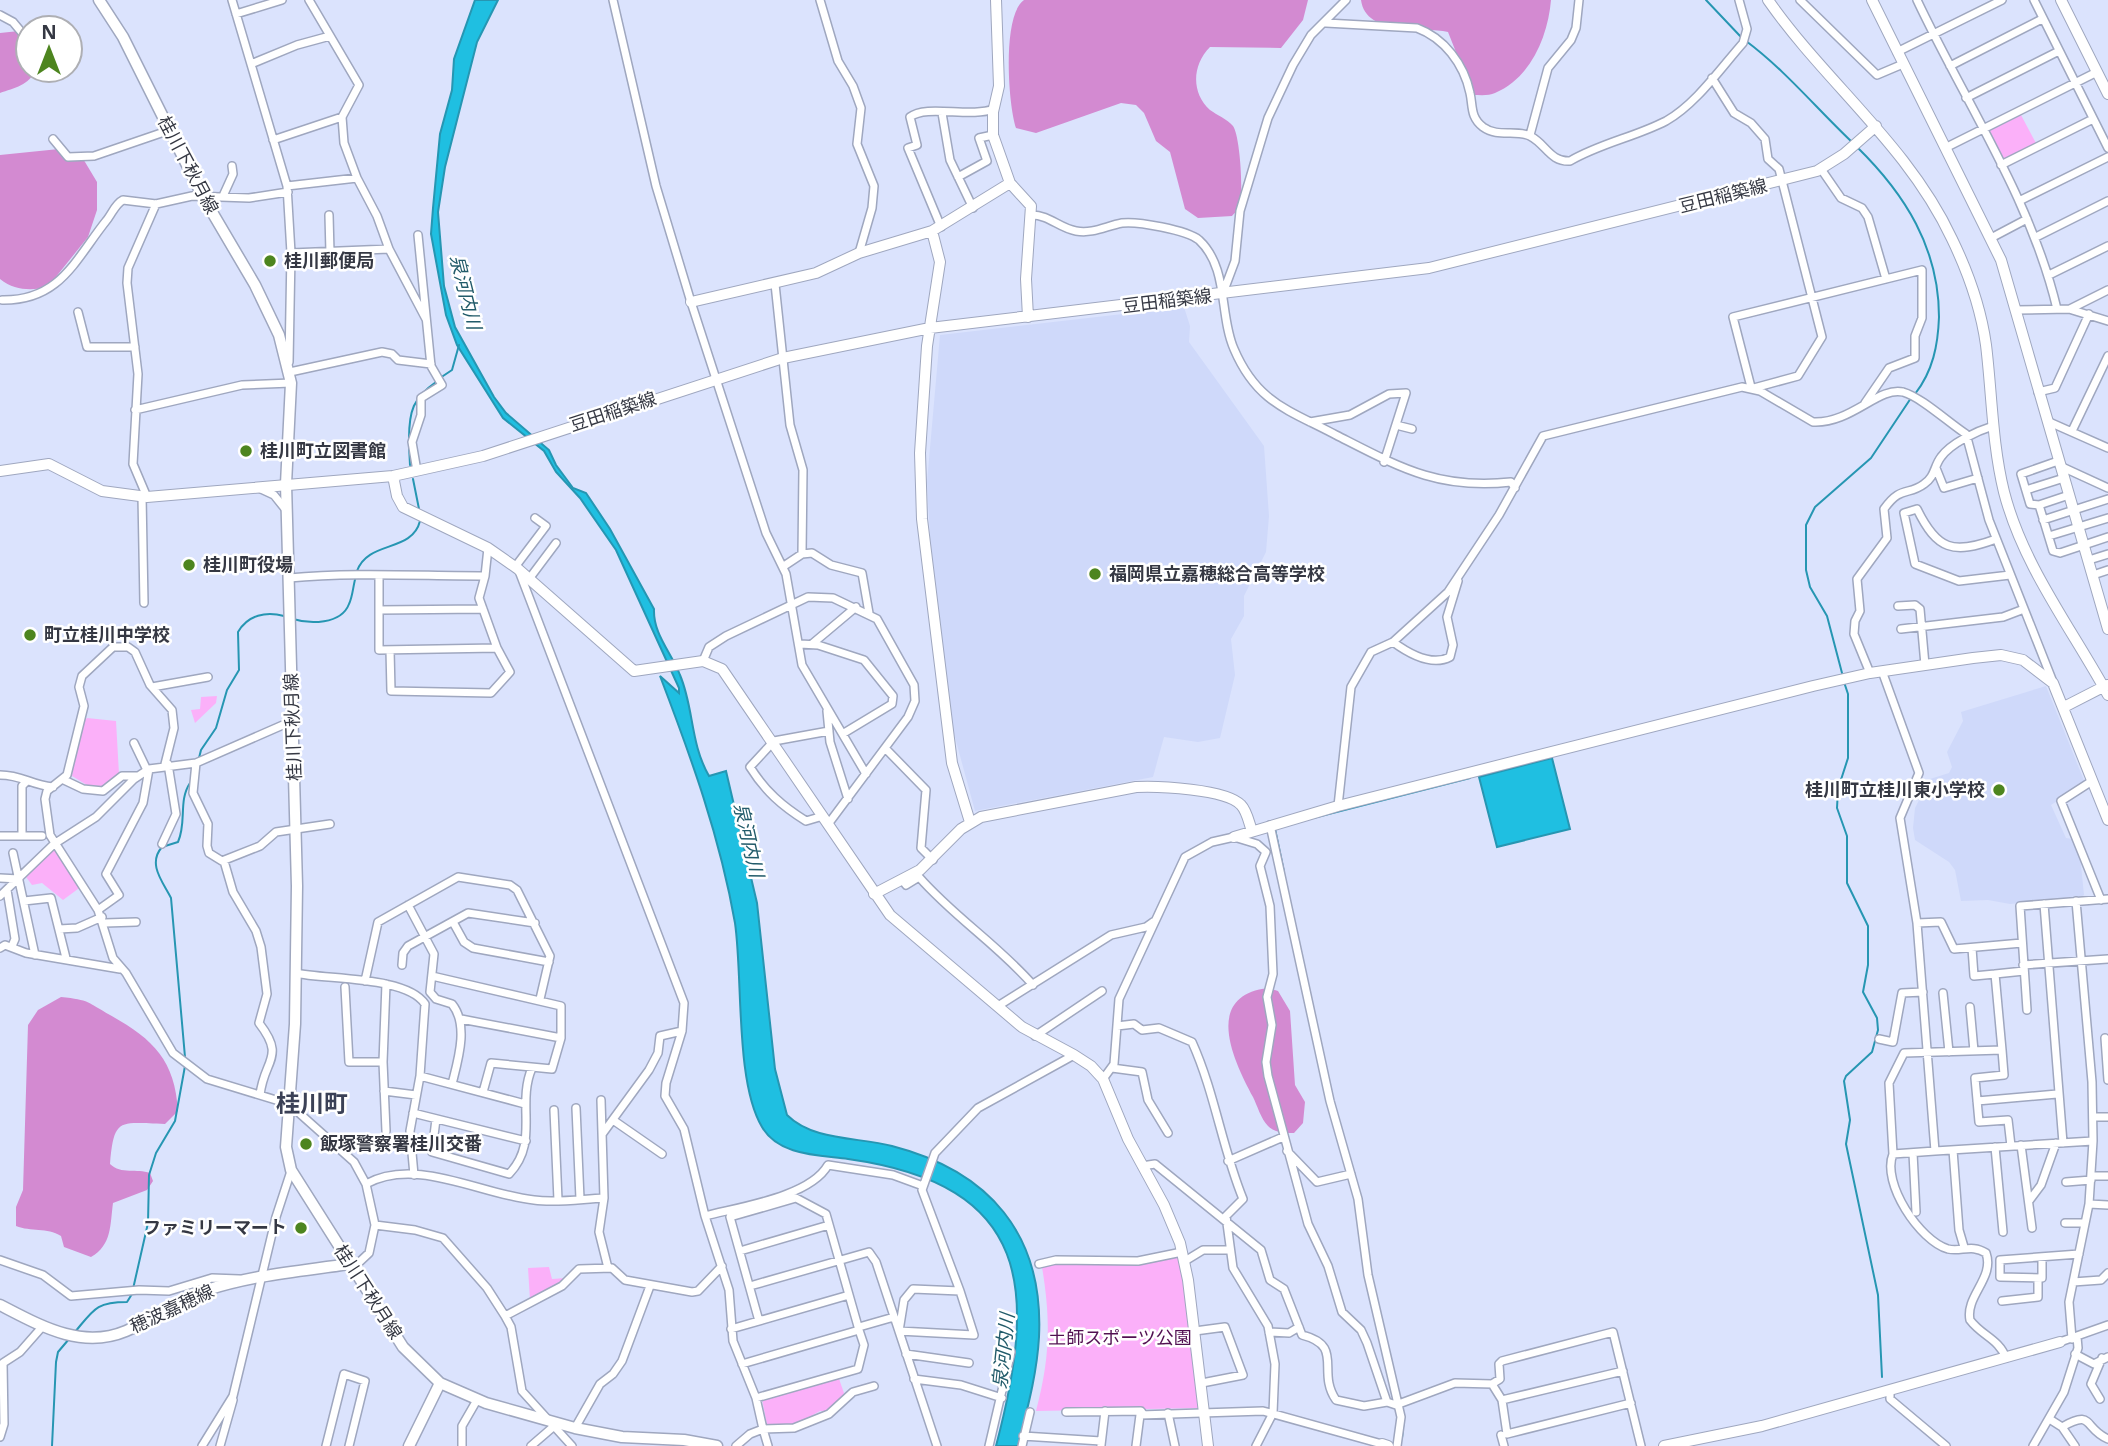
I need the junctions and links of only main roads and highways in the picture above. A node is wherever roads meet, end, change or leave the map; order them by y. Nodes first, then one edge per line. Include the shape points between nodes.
1 (99, 0) edge
2 (350, 1266) junction
3 (0, 1305) edge
4 (440, 1383) junction
5 (410, 1446) edge
6 (714, 1446) edge

1 - 2 main road, 桂川下秋月線 via 261,296 290,373 285,484 297,831 286,1147 291,1170
2 - 3 main road, 穂波嘉穂線 via 242,1280 193,1296 124,1332 64,1335
2 - 4 main road, 桂川下秋月線 via 403,1347
4 - 5 main road
4 - 6 main road via 550,1424

